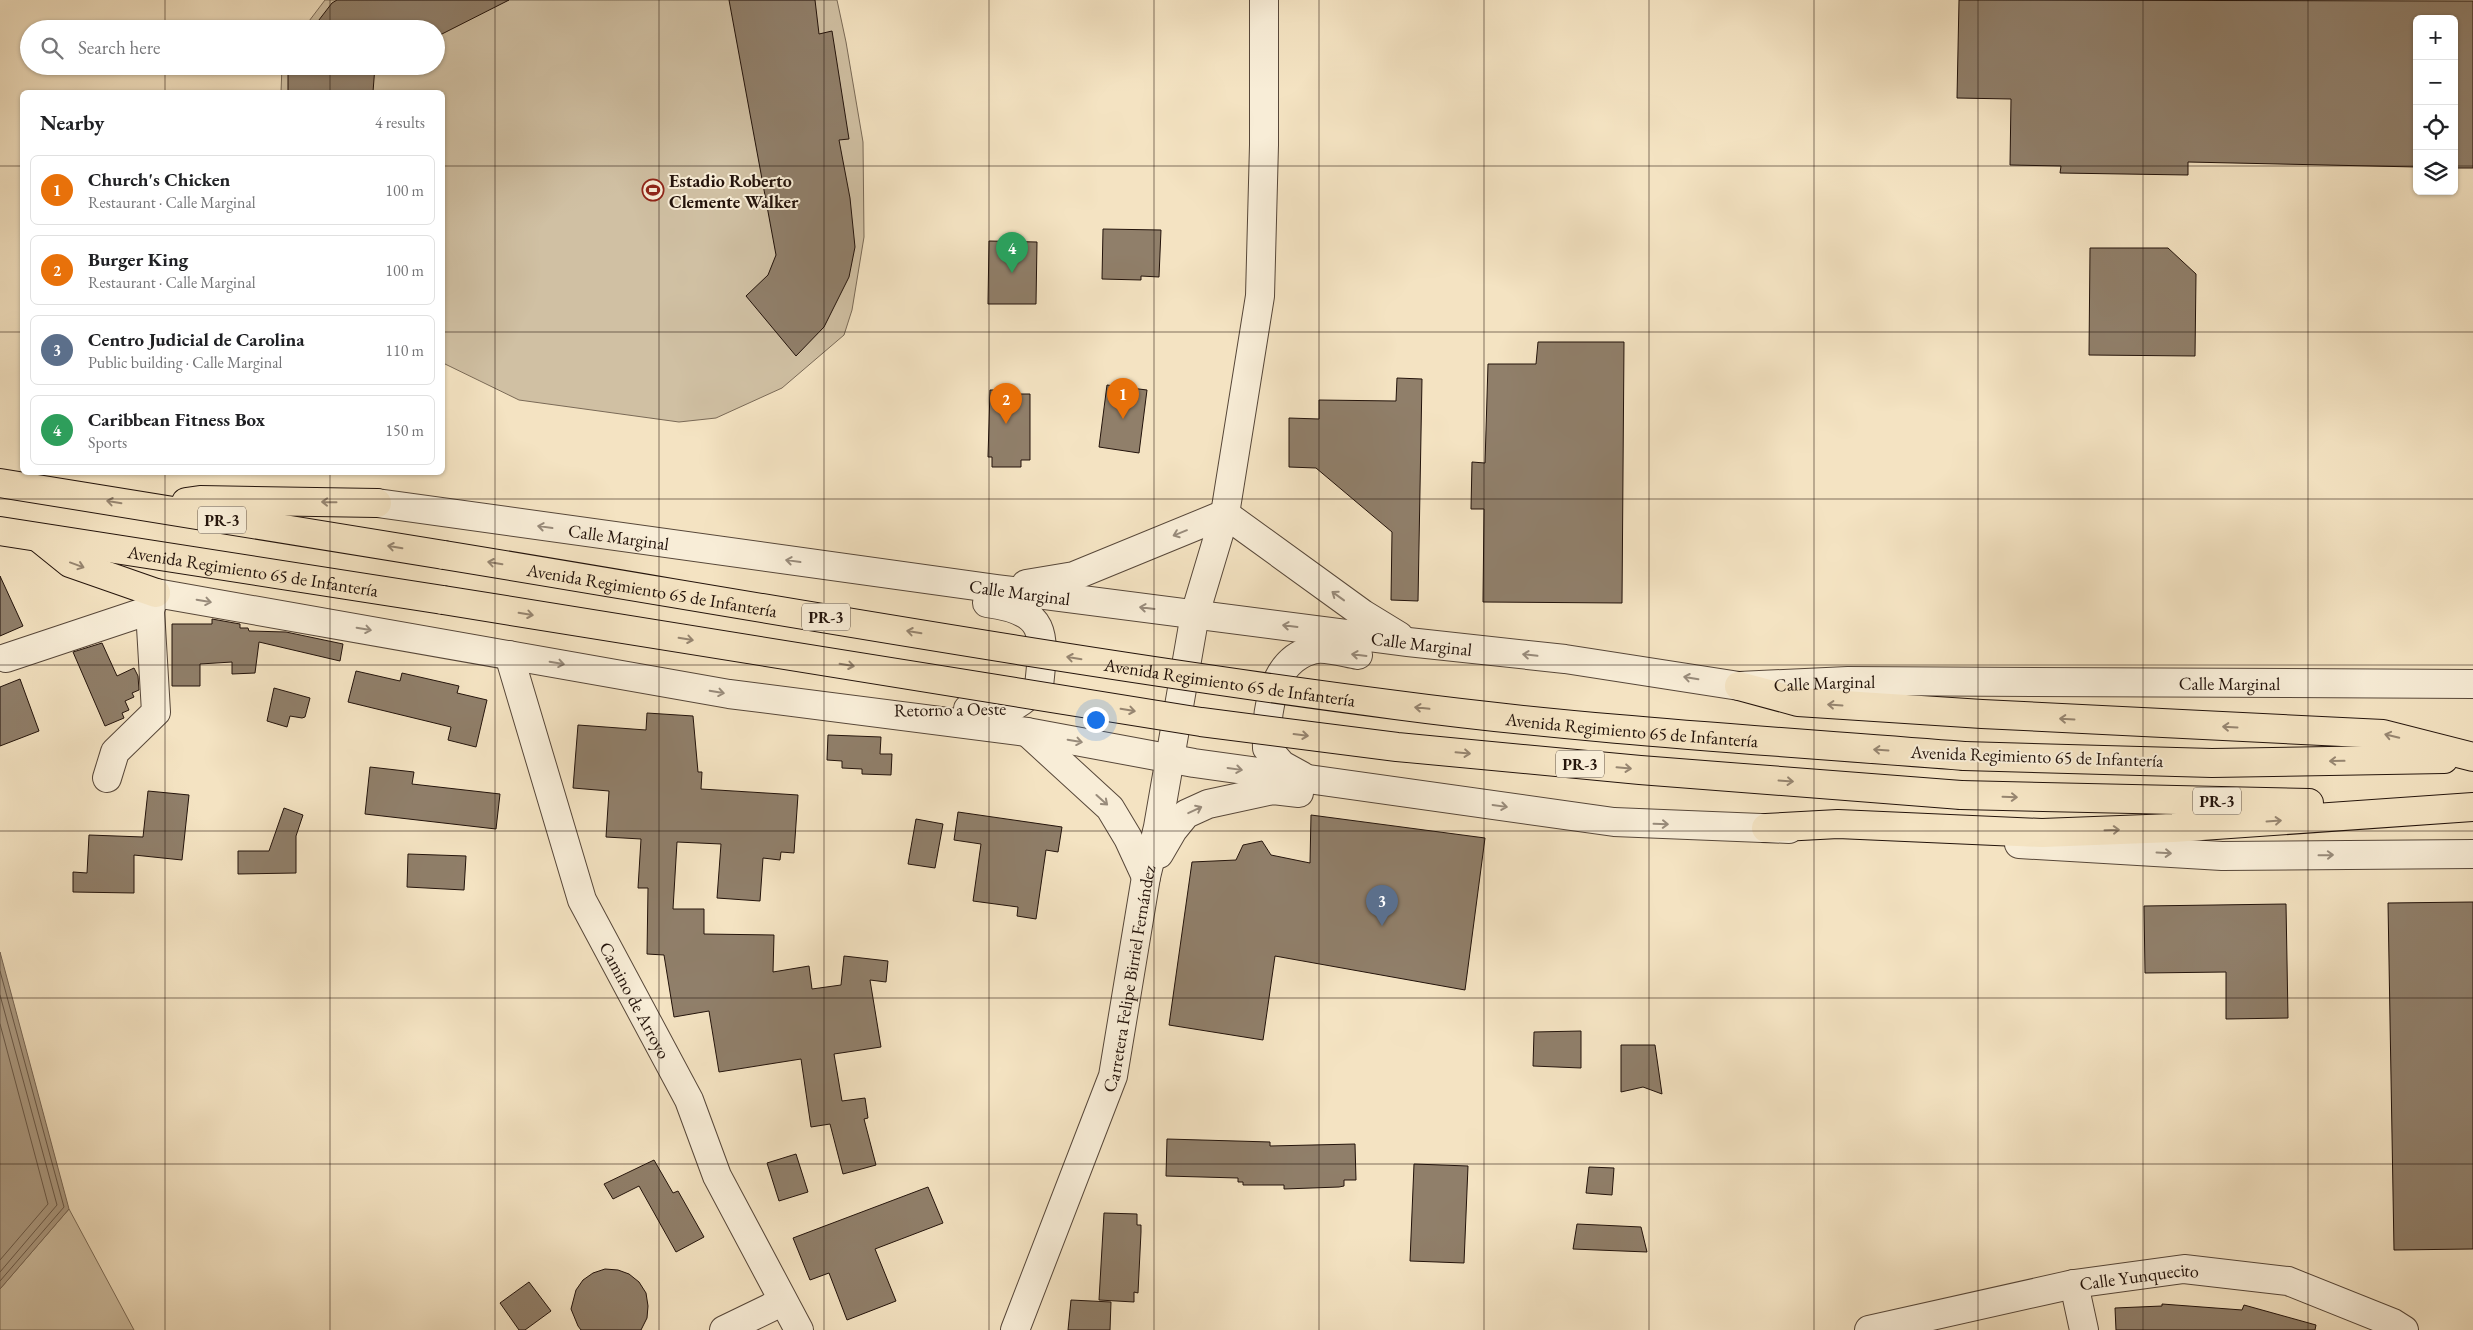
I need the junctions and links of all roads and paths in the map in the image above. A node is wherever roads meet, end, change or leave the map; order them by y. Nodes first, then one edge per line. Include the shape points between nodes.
1 (1264, 0) edge
2 (0, 484) edge
3 (377, 503) joint
4 (146, 508) junction
5 (1225, 514) junction
6 (0, 531) edge
7 (38, 537) junction
8 (832, 566) junction
9 (997, 590) junction
10 (153, 601) junction
11 (1195, 614) junction
12 (1408, 642) junction
13 (1493, 651) junction
14 (509, 655) junction
15 (6, 658) dead end
16 (2473, 684) edge
17 (1739, 686) junction
18 (874, 711) junction
19 (1027, 732) junction
20 (2473, 757) edge
21 (1169, 758) junction
22 (107, 778) dead end
23 (1307, 779) junction
24 (1434, 797) junction
25 (2473, 806) edge
26 (1766, 828) junction
27 (2473, 854) edge
28 (1146, 876) junction
29 (2074, 1284) junction
30 (782, 1302) junction
31 (1878, 1329) edge
32 (724, 1330) edge
33 (799, 1330) edge
34 (1016, 1330) edge
35 (2084, 1330) edge
36 (2404, 1330) edge

1 - 5 street, Carretera Felipe Birriel Fernández via 1260,296
4 -> 2 main road, Avenida Regimiento 65 de Infantería / PR-3
3 -> 4 main road via 200,500
8 -> 3 street, Calle Marginal
20 -> 4 main road, Avenida Regimiento 65 de Infantería / PR-3, bridge via 2212,763 1964,756 1646,731 1391,705 1209,680
5 -> 9 street via 1074,576
5 - 11 street, Carretera Felipe Birriel Fernández
12 -> 5 street via 1363,614
6 - 7 main road, Avenida Regimiento 65 de Infantería / PR-3
7 -> 10 main road via 70,563
7 -> 25 main road, Avenida Regimiento 65 de Infantería / PR-3, bridge via 1191,720 1397,747 1961,795
8 - 9 street, Calle Marginal
8 - 18 street, Retorno a Oeste via 885,586 929,597 1004,606 1030,615 1040,630 1043,645 1039,686 1014,708 989,712 934,706
11 -> 9 street, Calle Marginal
10 -> 14 street
10 - 15 street
10 - 22 street via 156,712 115,752
12 -> 11 street, Calle Marginal
11 - 21 street, Carretera Felipe Birriel Fernández
12 - 13 street, Calle Marginal
17 -> 13 street, Calle Marginal
13 -> 23 street via 1433,664 1314,649 1294,657 1283,670 1270,701 1267,748 1282,765
14 -> 18 street via 729,694
14 - 30 street, Camino de Arroyo via 582,900 689,1100 717,1176
16 - 17 street, Calle Marginal via 1848,681
20 -> 17 main road via 2383,734 1798,702
18 - 19 street
19 -> 21 street
19 -> 28 street via 1110,808
21 -> 23 street
21 - 28 street, Carretera Felipe Birriel Fernández
23 - 24 street
24 -> 26 street via 1614,822
28 -> 24 street via 1186,814 1208,804 1273,790 1396,806
26 -> 25 main road via 1838,824 2042,833 2172,828
26 -> 27 street via 2222,856
28 - 34 street, Carretera Felipe Birriel Fernández via 1113,1076
29 - 31 street, Calle Yunquecito
29 - 35 street
29 - 36 street, Calle Yunquecito via 2184,1269 2288,1281
30 - 32 street
30 - 33 street, Camino de Arroyo

